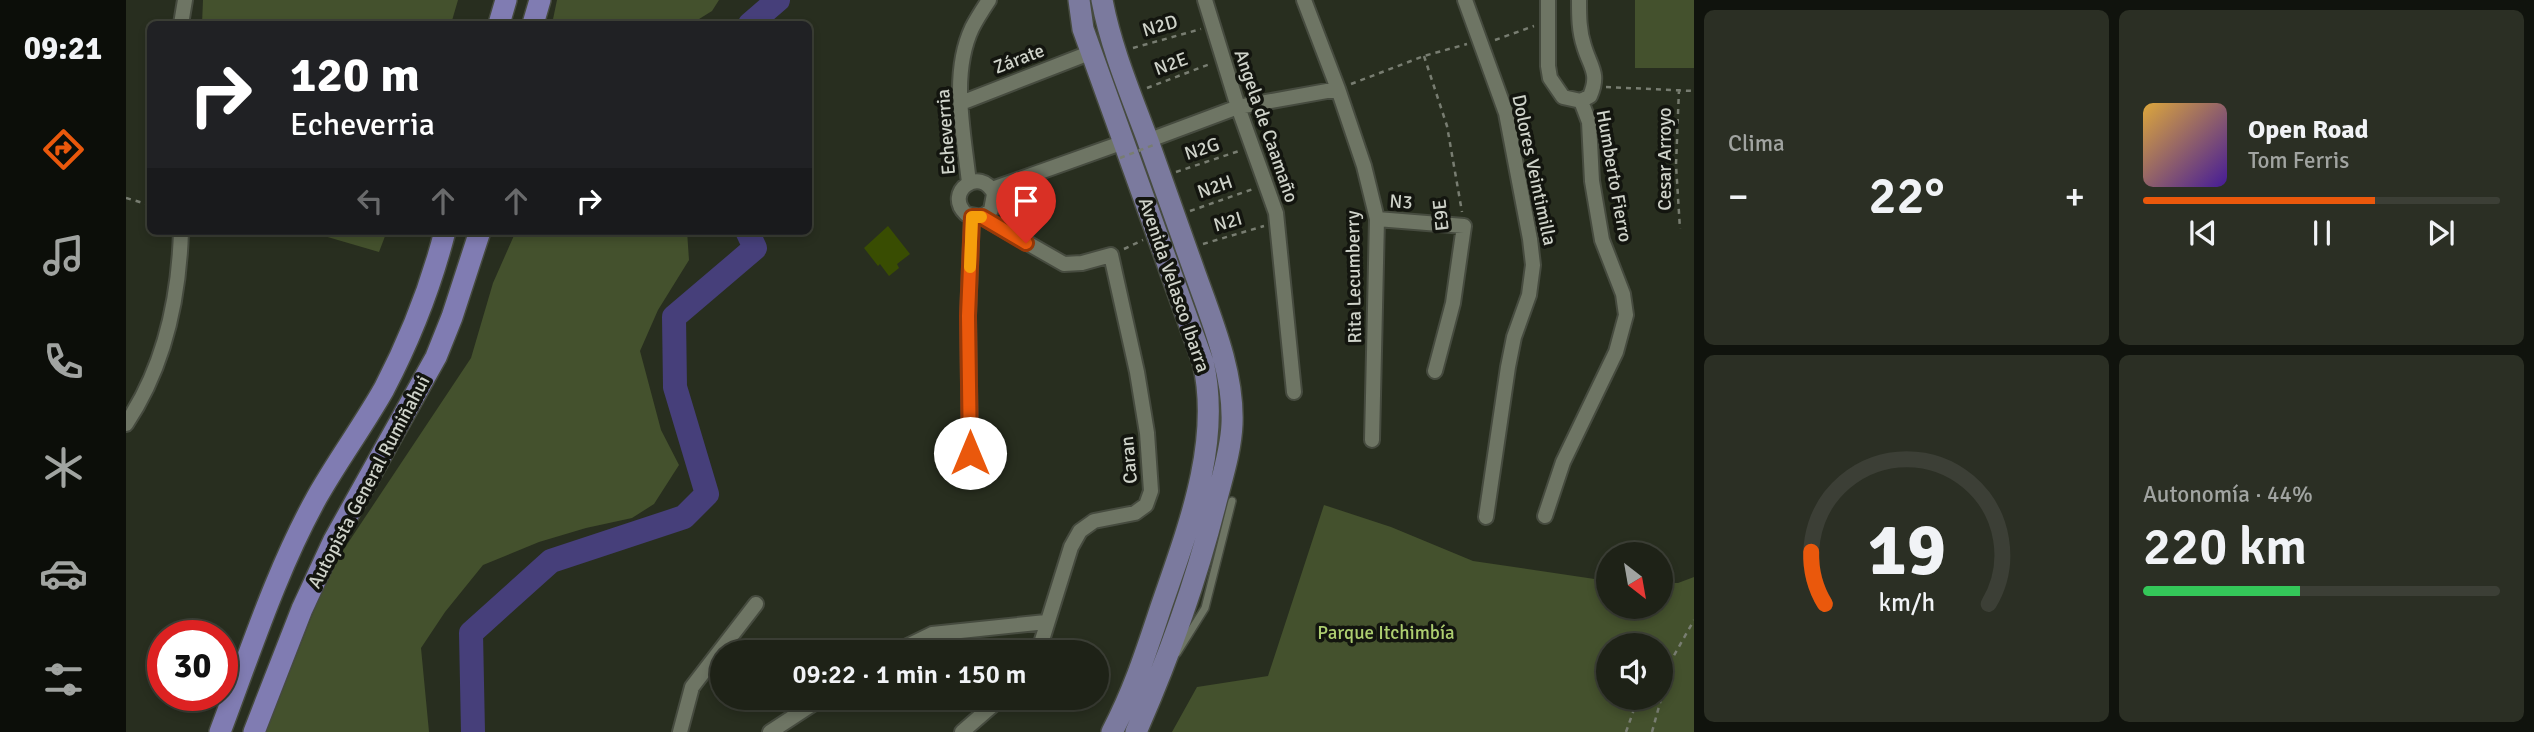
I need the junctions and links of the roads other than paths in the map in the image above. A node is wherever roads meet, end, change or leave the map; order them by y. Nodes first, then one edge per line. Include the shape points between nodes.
1 (185, 0) edge
2 (506, 0) edge
3 (540, 0) edge
4 (989, 0) edge
5 (1079, 0) edge
6 (1102, 0) edge
7 (1205, 0) edge
8 (1304, 0) edge
9 (1465, 0) edge
10 (1548, 0) edge
11 (1579, 0) edge
12 (182, 21) edge
13 (500, 21) edge
14 (534, 21) edge
15 (1092, 52) junction
16 (1338, 89) junction
17 (1581, 101) junction
18 (961, 103) junction
19 (1238, 107) junction
20 (1152, 143) junction
21 (1122, 150) junction
22 (969, 183) junction
23 (992, 189) junction
24 (977, 217) junction
25 (1377, 219) junction
26 (1464, 226) joint
27 (181, 235) edge
28 (444, 235) edge
29 (479, 235) edge
30 (1436, 371) dead end
31 (1294, 392) dead end
32 (126, 424) edge
33 (1372, 440) dead end
34 (970, 453) dead end
35 (1232, 502) dead end
36 (1545, 516) dead end
37 (1486, 517) dead end
38 (756, 604) dead end
39 (1046, 621) junction
40 (920, 640) edge
41 (1041, 640) edge
42 (1165, 667) junction
43 (804, 710) edge
44 (987, 710) edge
45 (220, 732) edge
46 (254, 732) edge
47 (680, 732) edge
48 (770, 732) edge
49 (962, 732) edge
50 (1112, 732) edge
51 (1136, 732) edge

1 - 12 street
2 - 13 highway
3 - 14 highway
4 - 18 street, Echeverria via 971,29 962,66
5 - 15 main road, Avenida Velasco Ibarra
6 - 20 main road, Avenida Velasco Ibarra via 1130,94
7 - 19 street, Angela de Caamaño
8 - 16 street, Rita Lecumberry
9 - 37 street, Dolores Veintimilla via 1506,113 1533,265 1529,295 1507,367
10 - 17 street via 1550,78 1563,97
11 - 17 street, Humberto Fierro via 1579,26 1594,70 1590,96
15 - 18 street, Zárate
15 - 21 main road, Avenida Velasco Ibarra
16 - 19 street
16 - 25 street, Rita Lecumberry
17 - 36 street, Humberto Fierro via 1589,122 1602,240 1626,315 1616,352 1563,462
18 - 22 street, Echeverria
19 - 20 street
19 - 31 street, Angela de Caamaño via 1276,213
20 - 42 main road, Avenida Velasco Ibarra via 1225,364 1232,426 1207,538
21 - 23 street
21 - 50 main road, Avenida Velasco Ibarra via 1158,233 1203,362 1207,424 1201,474 1186,530 1132,695
22 - 23 street, Echeverria via 982,182
22 - 24 street, Echeverria via 959,198 962,210
23 - 24 street via 994,205
24 - 34 street via 968,316
24 - 39 street, Caran via 1064,264 1111,255 1137,372 1151,491 1146,505 1135,513 1094,521 1080,531
25 - 26 street, N3
25 - 33 street, Rita Lecumberry
26 - 30 street, E9E via 1453,303
27 - 32 street via 168,331 149,384
28 - 45 highway, Autopista General Rumiñahui via 418,317 384,388 288,554
29 - 46 highway, Autopista General Rumiñahui via 436,357 334,540
35 - 42 lane via 1205,608 1181,650
38 - 47 street via 692,687
39 - 40 street via 932,634
39 - 41 street, Caran
42 - 51 main road, Avenida Velasco Ibarra
43 - 48 street
44 - 49 street

